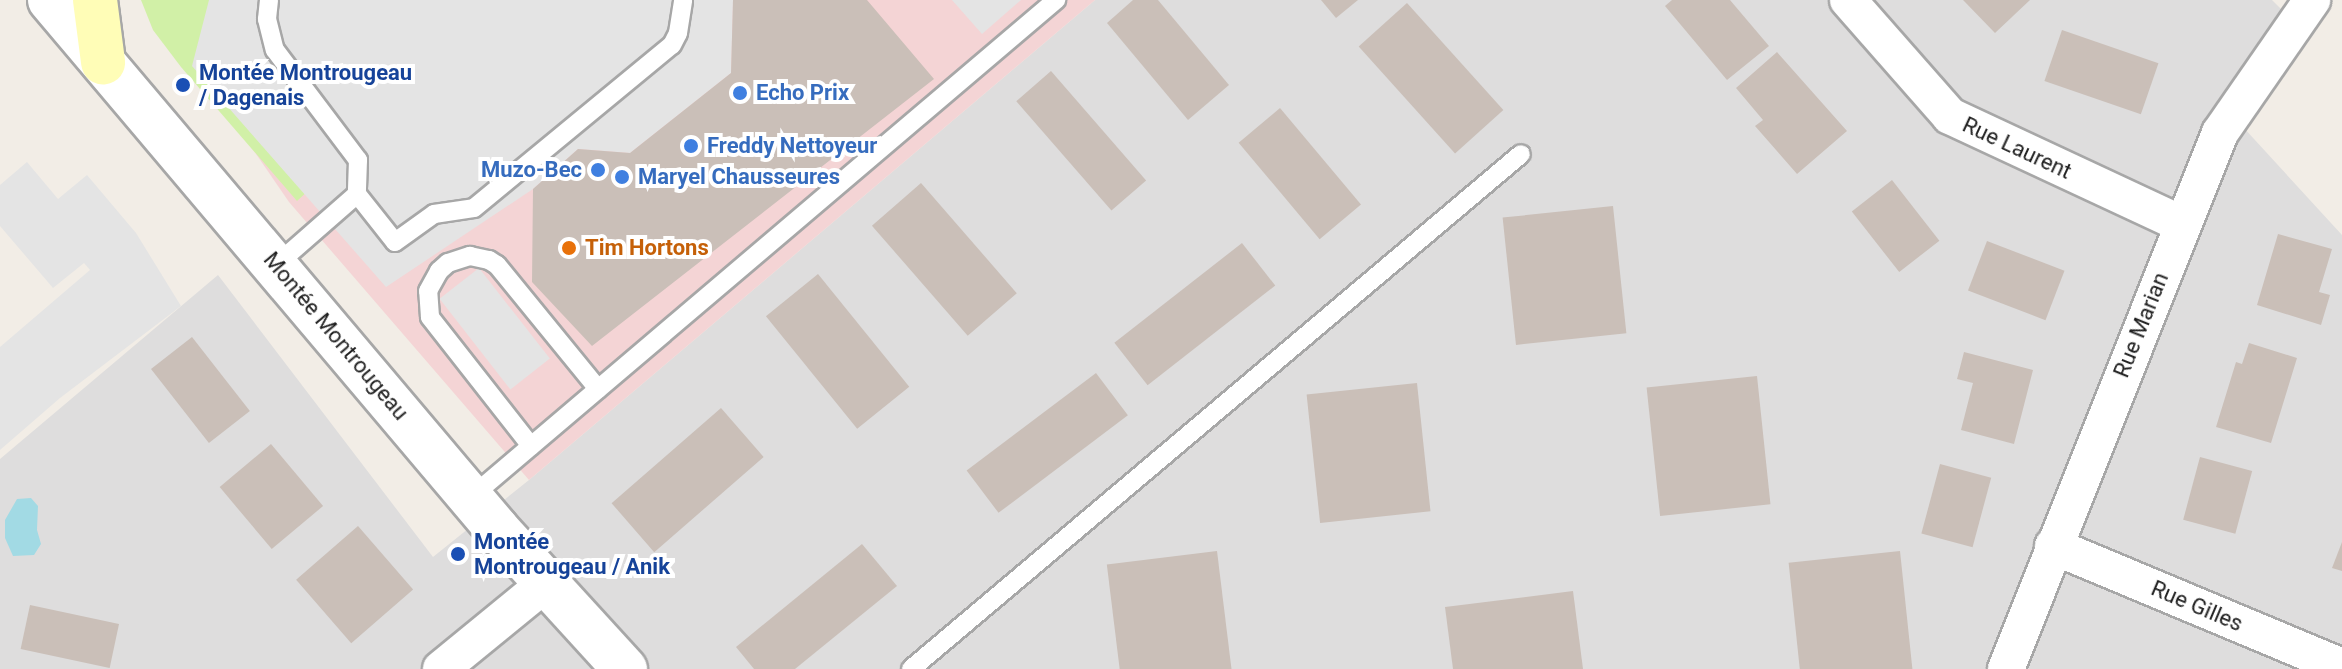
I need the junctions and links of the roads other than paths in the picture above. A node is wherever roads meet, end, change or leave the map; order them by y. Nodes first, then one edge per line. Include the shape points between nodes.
1 (50, 0) edge
2 (95, 0) edge
3 (269, 0) edge
4 (683, 0) edge
5 (1056, 0) edge
6 (1848, 0) edge
7 (2312, 0) edge
8 (103, 62) junction
9 (1521, 154) dead end
10 (357, 194) junction
11 (2182, 224) junction
12 (276, 265) junction
13 (598, 389) junction
14 (531, 446) junction
15 (471, 497) junction
16 (2053, 546) junction
17 (546, 583) junction
18 (2342, 667) edge
19 (441, 669) edge
20 (625, 669) edge
21 (911, 669) edge
22 (2006, 669) edge

1 - 8 street, Montée Montrougeau
2 - 8 main road
3 - 10 lane via 267,19 275,50 358,160
4 - 10 lane via 672,45 474,208 434,214 395,242
5 - 13 lane
6 - 11 street, Rue Laurent via 1950,116
7 - 11 street, Rue Marian via 2220,133
8 - 12 street, Montée Montrougeau
9 - 21 lane
10 - 12 lane
11 - 16 street, Rue Marian
12 - 15 street, Montée Montrougeau
13 - 14 lane
13 - 14 lane via 497,265 470,256 448,263 428,291 430,317
14 - 15 lane
15 - 17 street, Montée Montrougeau
16 - 18 street, Rue Gilles
16 - 22 street, Rue Marian
17 - 19 street
17 - 20 street, Montée Montrougeau

